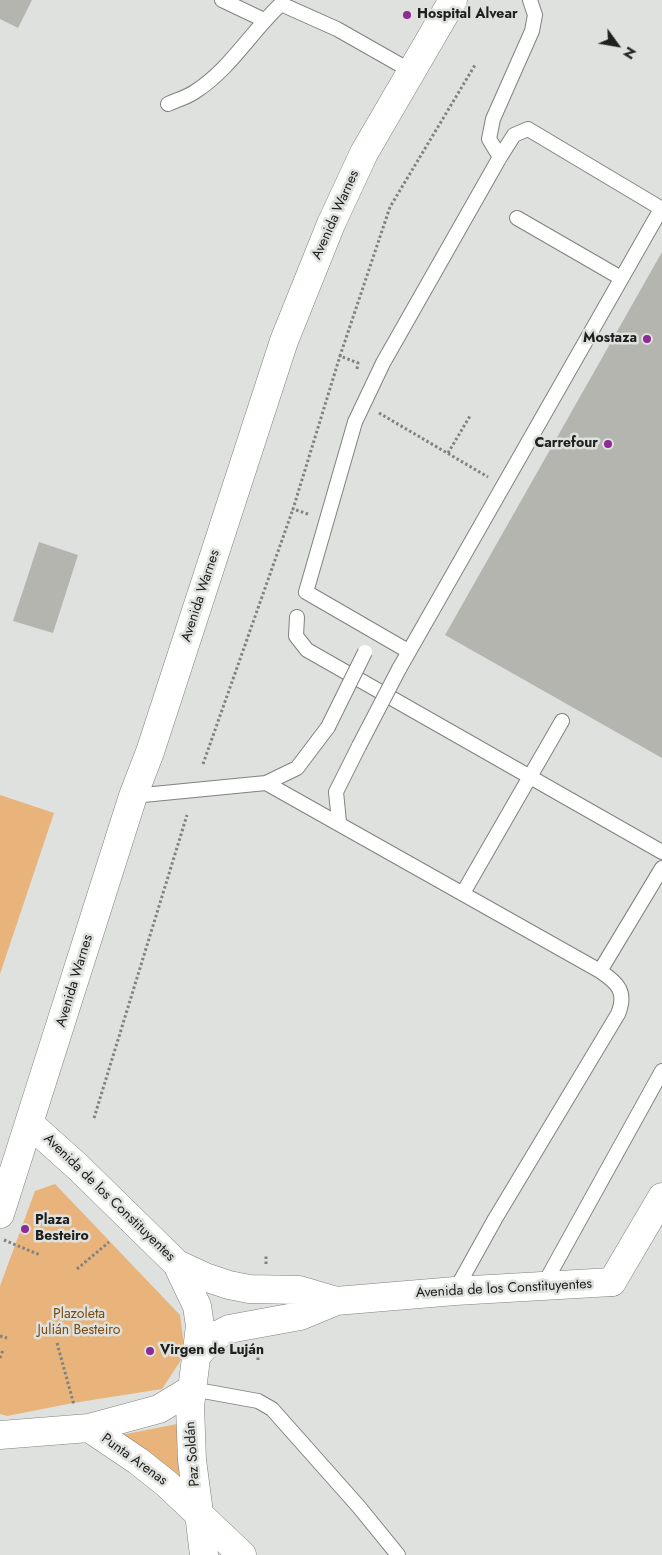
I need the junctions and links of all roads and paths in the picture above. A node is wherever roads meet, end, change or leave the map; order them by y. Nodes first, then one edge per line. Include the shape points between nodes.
1 (222, 0) edge
2 (530, 0) edge
3 (282, 2) edge
4 (447, 2) edge
5 (264, 20) junction
6 (475, 65) dead end
7 (411, 71) junction
8 (168, 104) dead end
9 (500, 157) junction
10 (662, 209) edge
11 (517, 218) dead end
12 (622, 278) junction
13 (340, 356) junction
14 (358, 363) dead end
15 (364, 404) junction
16 (470, 416) dead end
17 (448, 453) junction
18 (503, 485) junction
19 (293, 508) junction
20 (309, 514) dead end
21 (297, 617) dead end
22 (375, 633) junction
23 (408, 651) junction
24 (562, 721) dead end
25 (203, 764) dead end
26 (529, 777) junction
27 (266, 783) junction
28 (133, 796) junction
29 (187, 815) dead end
30 (339, 822) junction
31 (662, 852) edge
32 (662, 868) edge
33 (463, 893) junction
34 (600, 971) junction
35 (662, 1071) edge
36 (94, 1118) dead end
37 (29, 1122) junction
38 (662, 1197) edge
39 (0, 1214) edge
40 (110, 1242) dead end
41 (15, 1244) dead end
42 (40, 1254) dead end
43 (177, 1264) junction
44 (77, 1269) dead end
45 (543, 1286) junction
46 (455, 1291) junction
47 (336, 1300) junction
48 (0, 1336) edge
49 (7, 1338) dead end
50 (57, 1343) dead end
51 (3, 1350) dead end
52 (198, 1354) junction
53 (0, 1358) edge
54 (192, 1389) junction
55 (89, 1428) junction
56 (4, 1432) edge
57 (199, 1513) junction
58 (204, 1555) edge
59 (242, 1555) edge
60 (398, 1555) edge

1 - 5 lane
2 - 9 lane via 534,15 532,31 493,119 489,139
3 - 5 lane
3 - 7 lane
4 - 7 street, Avenida Warnes
5 - 8 lane via 220,72 195,92
6 - 13 path via 390,207
7 - 28 street, Avenida Warnes via 364,153 331,224 284,341
9 - 10 lane via 514,135 528,129
9 - 15 lane via 383,363
10 - 12 lane
11 - 12 lane
12 - 18 lane
13 - 14 path
13 - 19 path
15 - 17 path
15 - 22 lane via 355,422 306,592
16 - 17 path
17 - 18 path
18 - 23 lane
19 - 20 path
19 - 25 path
21 - 26 lane via 296,636 307,650
22 - 23 lane
22 - 27 lane, bridge via 328,727 296,768
23 - 30 lane, bridge via 336,792
24 - 26 lane
26 - 31 lane
26 - 33 lane
27 - 28 lane
27 - 30 lane
28 - 37 street, Avenida Warnes
29 - 36 path
30 - 33 lane
32 - 34 lane
33 - 34 lane
34 - 46 lane via 620,990 623,1002 618,1014
35 - 45 lane
37 - 39 street, Avenida Warnes
37 - 43 street, Avenida de los Constituyentes
38 - 45 street, Avenida de los Constituyentes via 612,1282
40 - 44 path
41 - 42 path
43 - 47 street, Avenida de los Constituyentes via 229,1285 249,1289 298,1290
43 - 52 street, Paz Soldán via 197,1306 200,1326
45 - 46 street, Avenida de los Constituyentes
46 - 47 street, Avenida de los Constituyentes
47 - 52 street, Avenida de los Constituyentes via 300,1316 229,1329 212,1338
48 - 49 path
50 - 55 path via 73,1403
51 - 53 path
52 - 54 street, Paz Soldán
54 - 55 street via 159,1409
54 - 57 street, Paz Soldán via 192,1460
54 - 60 lane via 258,1401 272,1409 360,1507
55 - 56 street, Punta Arenas
55 - 57 street, Punta Arenas via 138,1461
57 - 58 street, Paz Soldán
57 - 59 street, Punta Arenas

